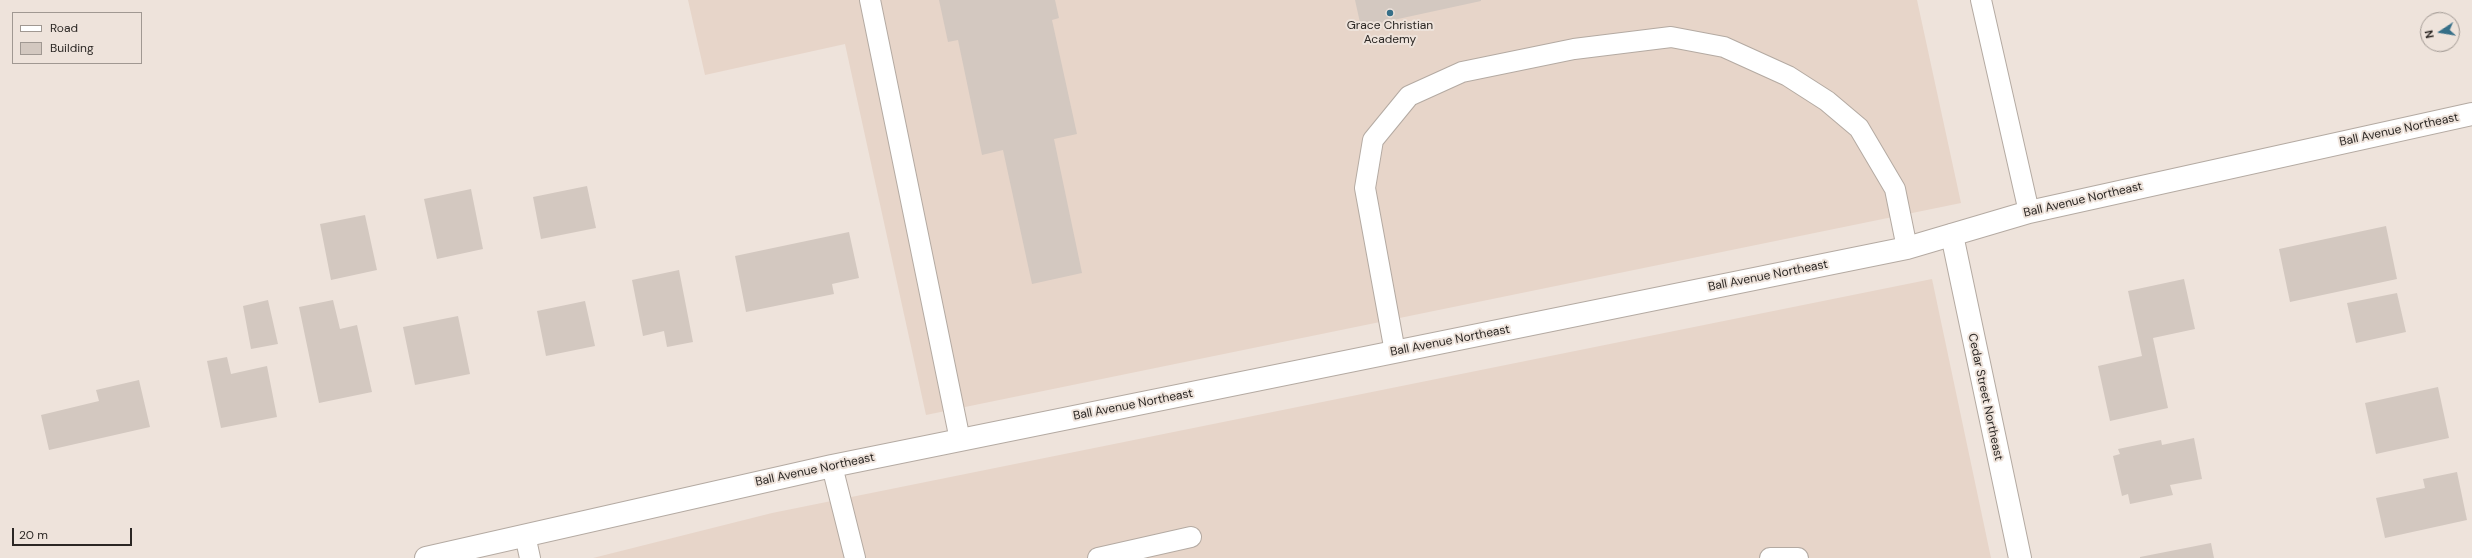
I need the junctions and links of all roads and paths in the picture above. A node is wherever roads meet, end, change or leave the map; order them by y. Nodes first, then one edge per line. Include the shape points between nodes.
1 (870, 0) edge
2 (1981, 0) edge
3 (2472, 114) edge
4 (2029, 212) junction
5 (1952, 235) junction
6 (1907, 248) junction
7 (1395, 352) junction
8 (960, 440) junction
9 (832, 466) junction
10 (525, 535) junction
11 (1191, 537) dead end
12 (426, 558) edge
13 (530, 558) edge
14 (855, 558) edge
15 (1098, 558) edge
16 (1770, 558) edge
17 (1798, 558) edge
18 (2020, 558) edge

1 - 8 lane
2 - 4 lane
3 - 4 street, Ball Avenue Northeast
4 - 5 street, Ball Avenue Northeast
5 - 6 street, Ball Avenue Northeast
5 - 18 street, Cedar Street Northeast
6 - 7 street, Ball Avenue Northeast
6 - 7 lane via 1895,189 1859,128 1827,101 1788,76 1724,47 1671,37 1544,56 1462,72 1409,96 1373,140 1364,188
7 - 8 street, Ball Avenue Northeast
8 - 9 street, Ball Avenue Northeast
9 - 10 street, Ball Avenue Northeast
9 - 14 lane
10 - 12 street, Ball Avenue Northeast
10 - 13 lane
11 - 15 lane
16 - 17 lane

